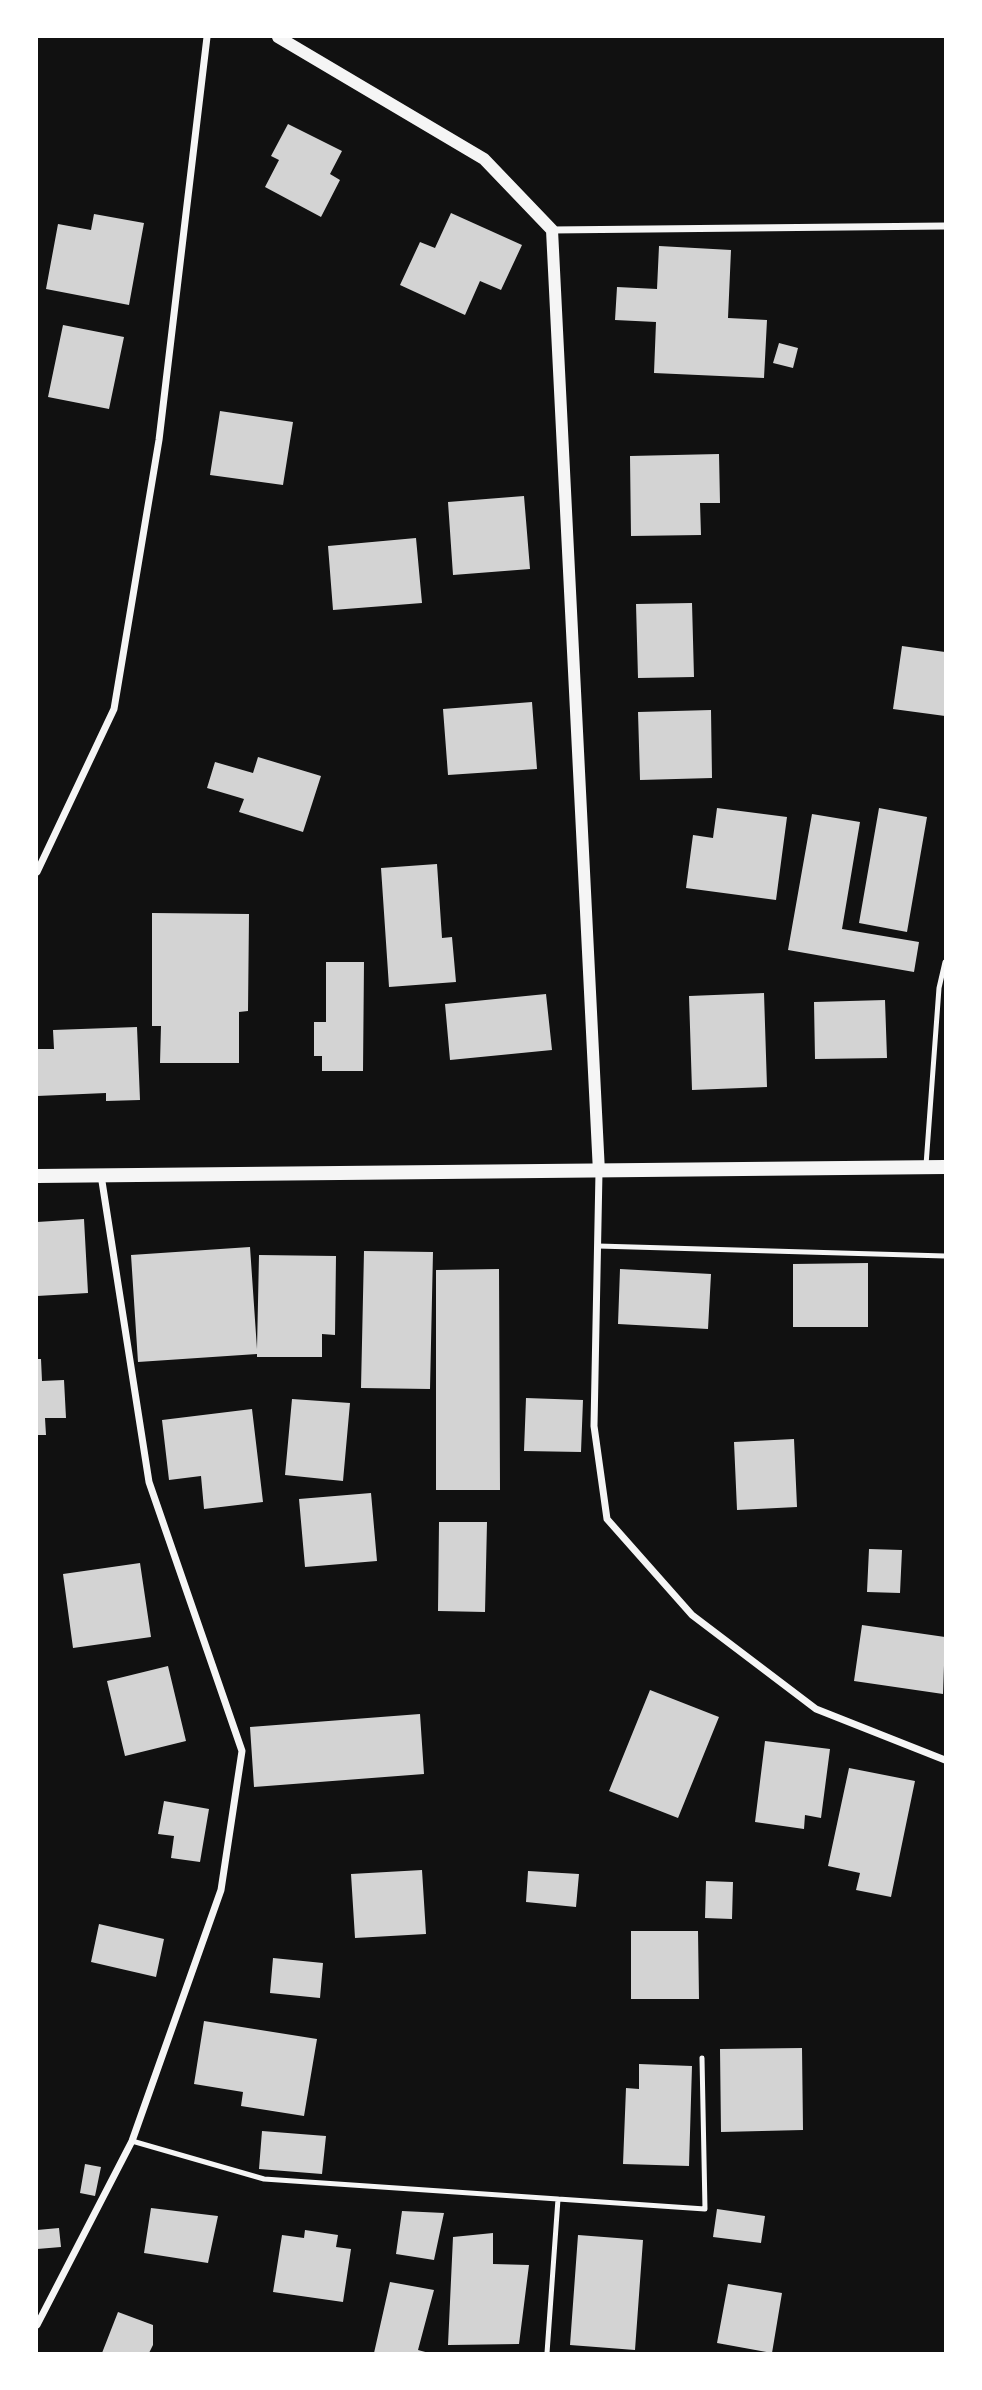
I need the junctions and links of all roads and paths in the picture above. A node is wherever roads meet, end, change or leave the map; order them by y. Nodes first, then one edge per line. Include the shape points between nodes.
1 (208, 37) edge
2 (286, 39) edge
3 (945, 226) edge
4 (552, 230) junction
5 (37, 872) edge
6 (945, 962) edge
7 (945, 1167) edge
8 (925, 1168) junction
9 (599, 1172) junction
10 (100, 1175) junction
11 (37, 1176) edge
12 (598, 1246) junction
13 (945, 1256) edge
14 (945, 1760) edge
15 (702, 2057) dead end
16 (132, 2141) junction
17 (558, 2199) junction
18 (37, 2325) edge
19 (547, 2353) edge

1 - 5 street via 159,440 114,709
2 - 4 street via 484,159
3 - 4 street
4 - 9 street
6 - 8 lane
7 - 8 main road
8 - 9 main road
9 - 10 main road
9 - 12 street
10 - 11 main road
10 - 16 street via 149,1482 242,1751 220,1890
12 - 13 lane
12 - 14 street via 594,1426 607,1519 692,1615 816,1709
15 - 17 lane via 705,2209
16 - 17 lane via 264,2179
16 - 18 street
17 - 19 lane

